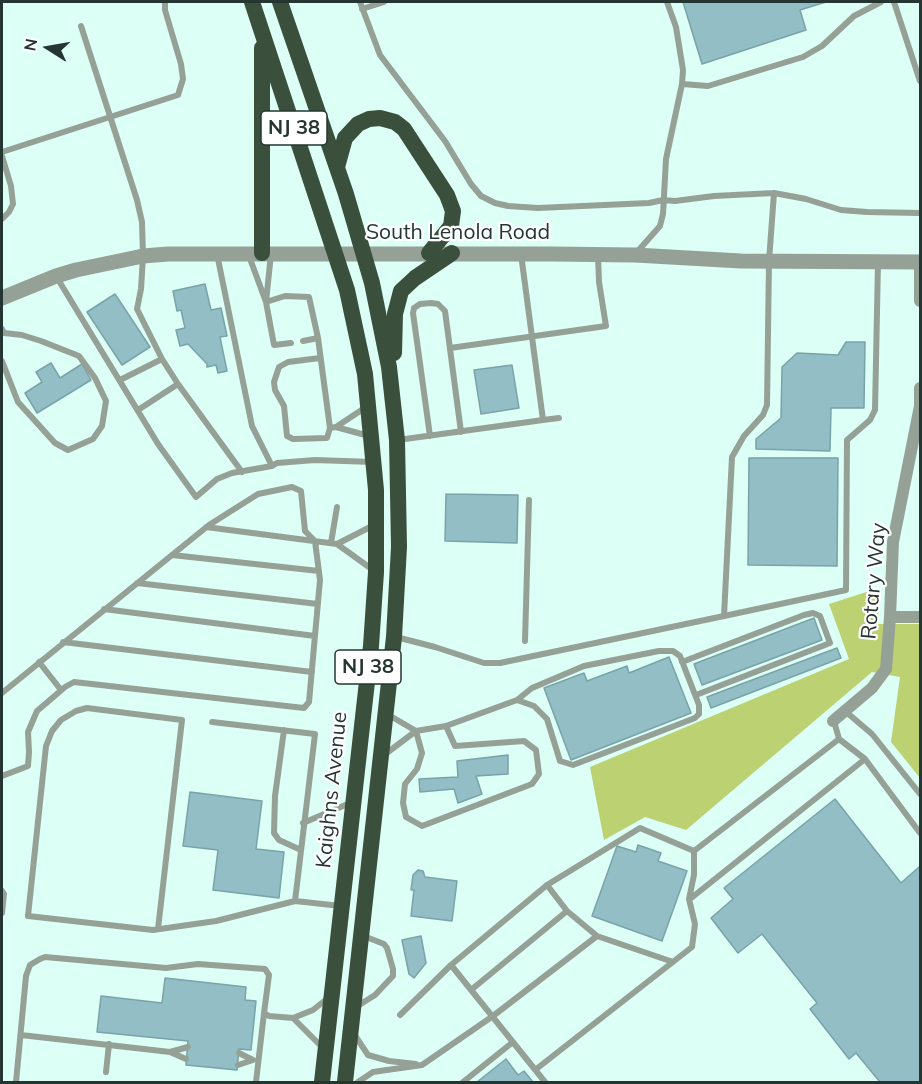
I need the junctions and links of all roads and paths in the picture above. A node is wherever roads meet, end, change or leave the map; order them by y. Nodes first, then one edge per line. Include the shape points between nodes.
1 (165, 2) edge
2 (252, 2) edge
3 (384, 2) edge
4 (667, 2) edge
5 (881, 2) edge
6 (894, 2) edge
7 (284, 5) edge
8 (361, 5) edge
9 (81, 26) dead end
10 (262, 32) junction
11 (921, 81) edge
12 (682, 84) junction
13 (110, 117) junction
14 (2, 154) edge
15 (337, 168) junction
16 (774, 194) junction
17 (663, 200) junction
18 (921, 213) edge
19 (2, 219) edge
20 (217, 253) junction
21 (260, 253) junction
22 (364, 253) junction
23 (429, 253) junction
24 (452, 253) junction
25 (336, 254) junction
26 (521, 254) junction
27 (598, 254) junction
28 (634, 255) junction
29 (143, 256) junction
30 (769, 261) junction
31 (878, 261) junction
32 (920, 262) edge
33 (56, 276) junction
34 (2, 301) edge
35 (921, 301) edge
36 (266, 302) junction
37 (2, 333) edge
38 (531, 337) junction
39 (318, 338) junction
40 (303, 341) dead end
41 (291, 342) dead end
42 (450, 348) junction
43 (321, 358) junction
44 (162, 359) junction
45 (2, 360) edge
46 (120, 380) junction
47 (178, 384) junction
48 (921, 388) edge
49 (392, 390) junction
50 (369, 405) junction
51 (138, 410) junction
52 (559, 418) dead end
53 (543, 420) junction
54 (333, 427) junction
55 (460, 432) junction
56 (372, 436) junction
57 (430, 436) junction
58 (397, 440) junction
59 (374, 462) junction
60 (272, 466) junction
61 (242, 472) junction
62 (529, 500) dead end
63 (337, 507) dead end
64 (377, 523) junction
65 (206, 527) junction
66 (315, 541) junction
67 (334, 544) junction
68 (172, 555) junction
69 (319, 571) junction
70 (376, 572) junction
71 (137, 583) junction
72 (318, 604) junction
73 (104, 609) junction
74 (724, 616) junction
75 (921, 617) edge
76 (890, 618) junction
77 (315, 636) junction
78 (394, 637) junction
79 (63, 642) junction
80 (525, 642) dead end
81 (39, 662) junction
82 (682, 662) junction
83 (312, 672) junction
84 (61, 690) junction
85 (2, 693) edge
86 (696, 695) junction
87 (517, 700) junction
88 (845, 711) junction
89 (386, 713) junction
90 (833, 720) joint
91 (212, 722) dead end
92 (446, 726) junction
93 (284, 730) junction
94 (416, 731) junction
95 (839, 739) junction
96 (381, 758) junction
97 (865, 759) junction
98 (2, 776) edge
99 (921, 794) edge
100 (353, 802) junction
101 (303, 823) junction
102 (921, 833) edge
103 (301, 850) junction
104 (694, 851) junction
105 (547, 885) junction
106 (2, 891) edge
107 (689, 900) junction
108 (295, 901) junction
109 (342, 906) junction
110 (567, 911) junction
111 (2, 913) edge
112 (158, 929) junction
113 (361, 935) junction
114 (597, 936) junction
115 (673, 962) junction
116 (451, 965) junction
117 (471, 990) junction
118 (332, 993) junction
119 (353, 1009) junction
120 (264, 1012) junction
121 (400, 1014) dead end
122 (493, 1016) junction
123 (293, 1018) junction
124 (351, 1028) junction
125 (21, 1035) junction
126 (513, 1042) junction
127 (109, 1044) junction
128 (188, 1047) dead end
129 (326, 1051) junction
130 (170, 1052) junction
131 (239, 1053) dead end
132 (186, 1059) dead end
133 (255, 1060) junction
134 (238, 1065) dead end
135 (422, 1065) junction
136 (535, 1070) junction
137 (106, 1072) dead end
138 (16, 1083) edge
139 (256, 1083) edge
140 (322, 1083) edge
141 (345, 1083) edge
142 (358, 1083) edge
143 (463, 1083) edge
144 (545, 1083) edge

1 - 13 lane via 181,64 182,88 169,99
2 - 10 highway, NJ 38
3 - 8 lane
4 - 12 lane via 676,27
5 - 12 lane via 854,16 822,46 803,57 708,86
6 - 11 lane
7 - 15 highway, NJ 38
8 - 17 lane via 380,56 481,196 495,203 523,207
9 - 13 lane
10 - 21 highway
10 - 25 highway, NJ 38
12 - 17 lane via 666,159
13 - 14 lane
13 - 29 lane via 137,200
14 - 19 lane via 13,204
15 - 22 highway, NJ 38
15 - 23 highway via 345,138 358,124 380,118 404,129 447,195 453,211 452,226
16 - 17 lane
16 - 18 lane via 841,210
16 - 30 lane
17 - 28 lane via 660,226
20 - 21 street, South Lenola Road
20 - 29 street, South Lenola Road
20 - 60 lane via 252,426
21 - 25 street, South Lenola Road
21 - 36 lane
21 - 36 lane
22 - 23 street, South Lenola Road
22 - 25 street, South Lenola Road
22 - 49 highway, NJ 38
23 - 24 street, South Lenola Road
24 - 26 street, South Lenola Road
24 - 49 highway via 410,281 399,296
25 - 50 highway, Kaighns Avenue / NJ 38 via 353,316
26 - 27 street, South Lenola Road
26 - 38 lane
27 - 28 street, South Lenola Road
27 - 38 lane via 606,326
28 - 30 street, South Lenola Road
29 - 33 street, South Lenola Road
29 - 44 lane via 137,309
30 - 31 street, South Lenola Road
30 - 74 lane via 767,405 732,457
31 - 32 street, South Lenola Road
31 - 74 lane via 875,410 870,420 847,440 846,590
32 - 35 street
33 - 34 street, South Lenola Road
33 - 46 lane
36 - 39 lane via 285,296 309,297
36 - 41 lane via 274,345
37 - 45 lane via 22,335 79,357 106,401 102,426 93,439 68,450 55,443 18,402
38 - 42 lane
38 - 53 lane
39 - 40 lane
39 - 43 lane
42 - 55 lane
42 - 57 lane via 442,307 431,303 414,308
43 - 54 lane
43 - 54 lane via 288,362 279,367 275,390 284,406 287,436 327,438
44 - 46 lane
44 - 47 lane
46 - 51 lane
47 - 51 lane
47 - 61 lane
48 - 76 street, Rotary Way via 893,542
49 - 58 highway, NJ 38
50 - 54 lane
50 - 56 highway, Kaighns Avenue / NJ 38
51 - 61 lane via 195,497 217,479
52 - 53 lane
53 - 55 lane
54 - 56 lane
55 - 57 lane
56 - 59 highway, Kaighns Avenue / NJ 38
57 - 58 lane
58 - 78 highway, NJ 38 via 399,547
59 - 60 lane via 315,460
59 - 64 highway, Kaighns Avenue / NJ 38
60 - 61 lane
62 - 80 lane
63 - 67 lane
64 - 67 lane
64 - 70 highway, Kaighns Avenue / NJ 38
65 - 66 lane
65 - 66 lane via 258,494 292,487 301,491 305,531
65 - 68 lane
66 - 67 lane
66 - 69 lane
67 - 70 lane
68 - 69 lane
68 - 71 lane
69 - 72 lane
70 - 100 highway, Kaighns Avenue / NJ 38
71 - 72 lane
71 - 73 lane
72 - 77 lane
73 - 77 lane
73 - 79 lane
74 - 78 lane via 500,663 484,663
75 - 76 street
76 - 88 street, Rotary Way via 886,669 872,688
77 - 83 lane
78 - 89 highway, NJ 38
79 - 81 lane
79 - 83 lane
81 - 84 lane
81 - 85 lane
82 - 86 lane
82 - 86 lane via 804,615 820,616 830,643
82 - 87 lane via 673,651 659,651 584,666 532,688
83 - 84 lane via 309,702 304,708 74,682
84 - 98 lane via 37,711 28,732 28,765
86 - 87 lane via 699,714 695,718 573,765 560,761 547,719 534,706
87 - 92 lane
88 - 90 street, Rotary Way
88 - 99 lane via 872,734
89 - 94 lane
89 - 96 highway, NJ 38
90 - 95 lane
91 - 93 lane
92 - 94 lane
92 - 94 lane via 455,746 524,741 536,750 539,774 532,784 422,826 406,817 403,803 405,784 417,769 422,753
93 - 101 lane via 315,734
93 - 103 lane via 274,833 279,840
94 - 96 lane
95 - 97 lane
95 - 104 lane
96 - 113 highway, NJ 38
97 - 102 lane
97 - 107 lane
100 - 101 lane
100 - 109 highway, Kaighns Avenue / NJ 38
101 - 103 lane
103 - 108 lane
104 - 105 lane via 640,828
104 - 107 lane
105 - 110 lane
105 - 116 lane
106 - 111 lane
107 - 115 lane via 695,924 692,947
108 - 109 lane
108 - 112 lane via 216,921
109 - 118 highway, Kaighns Avenue / NJ 38
110 - 114 lane
110 - 117 lane
112 - 112 lane via 28,916 46,746 52,730 76,711 87,708 182,720
113 - 119 highway, NJ 38
113 - 119 lane via 384,944 393,976 375,995
114 - 115 lane
114 - 122 lane
115 - 136 lane
116 - 117 lane
116 - 121 lane
117 - 122 lane
118 - 123 lane via 313,1010
118 - 129 highway, Kaighns Avenue / NJ 38
119 - 124 highway, NJ 38
120 - 123 lane
120 - 125 lane via 269,975 265,969 198,964 166,968 45,957 33,963 26,976
120 - 133 lane
122 - 126 lane
122 - 135 lane
123 - 129 lane
124 - 135 lane via 368,1055
124 - 141 highway, NJ 38
125 - 127 lane
125 - 138 lane
126 - 136 lane
126 - 143 lane
127 - 130 lane
127 - 137 lane
128 - 130 lane
129 - 140 highway, Kaighns Avenue / NJ 38
130 - 132 lane
131 - 133 lane
133 - 134 lane
133 - 139 lane
135 - 142 lane via 373,1072
136 - 144 lane

